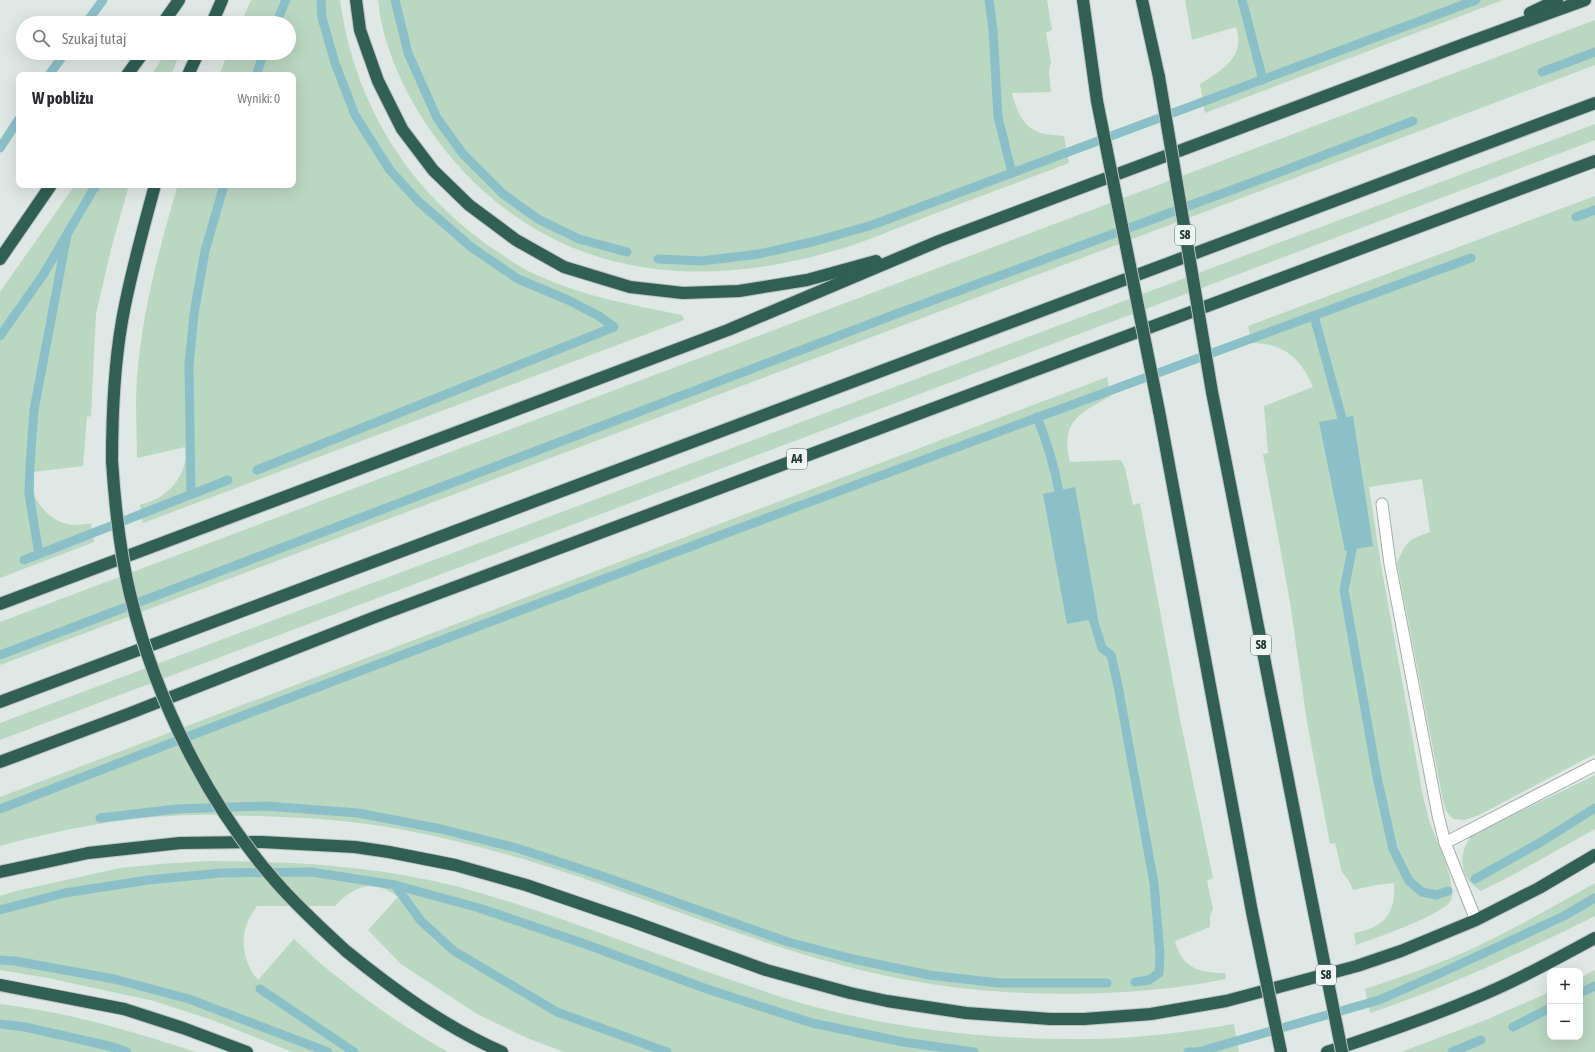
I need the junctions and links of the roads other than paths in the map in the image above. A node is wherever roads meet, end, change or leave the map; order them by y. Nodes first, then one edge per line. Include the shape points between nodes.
1 (179, 0) edge
2 (222, 0) edge
3 (356, 0) edge
4 (1142, 0) edge
5 (1557, 0) edge
6 (1585, 0) edge
7 (1083, 3) edge
8 (168, 16) edge
9 (215, 16) edge
10 (1471, 42) junction
11 (138, 60) edge
12 (195, 60) edge
13 (129, 72) edge
14 (189, 72) edge
15 (1595, 103) edge
16 (1595, 161) edge
17 (49, 188) edge
18 (154, 188) edge
19 (929, 245) junction
20 (0, 259) edge
21 (1382, 504) dead end
22 (0, 604) edge
23 (0, 702) edge
24 (0, 762) edge
25 (1595, 765) edge
26 (1445, 843) junction
27 (1595, 855) edge
28 (0, 872) edge
29 (1476, 920) junction
30 (1595, 938) edge
31 (0, 985) edge
32 (247, 1052) edge
33 (502, 1052) edge
34 (1281, 1052) edge
35 (1327, 1052) edge
36 (1342, 1052) edge

1 - 8 highway
2 - 9 highway
3 - 19 highway via 360,30 378,81 402,128 433,170 475,210 516,240 564,267 630,287 683,293 739,291 807,280
4 - 36 highway, S8, bridge via 1159,77 1212,392
5 - 10 highway
6 - 10 highway
7 - 34 highway, bridge via 1097,100
10 - 19 highway
11 - 13 highway
12 - 14 highway
15 - 23 highway
16 - 24 highway, A4 via 375,617
17 - 20 highway
18 - 33 highway, bridge via 122,322 112,410 112,461 131,599 163,695 181,737 222,811 250,850 298,906 346,951 382,980 445,1022
19 - 22 highway via 728,330
21 - 26 lane via 1393,579
25 - 26 lane
26 - 29 lane
27 - 29 highway via 1539,888
28 - 29 highway via 88,853 180,843 262,842 355,847 455,865 526,885 766,970 850,993 966,1013 1050,1019 1117,1018 1226,1002 1357,966
30 - 35 highway via 1471,1000
31 - 32 highway via 124,1009

